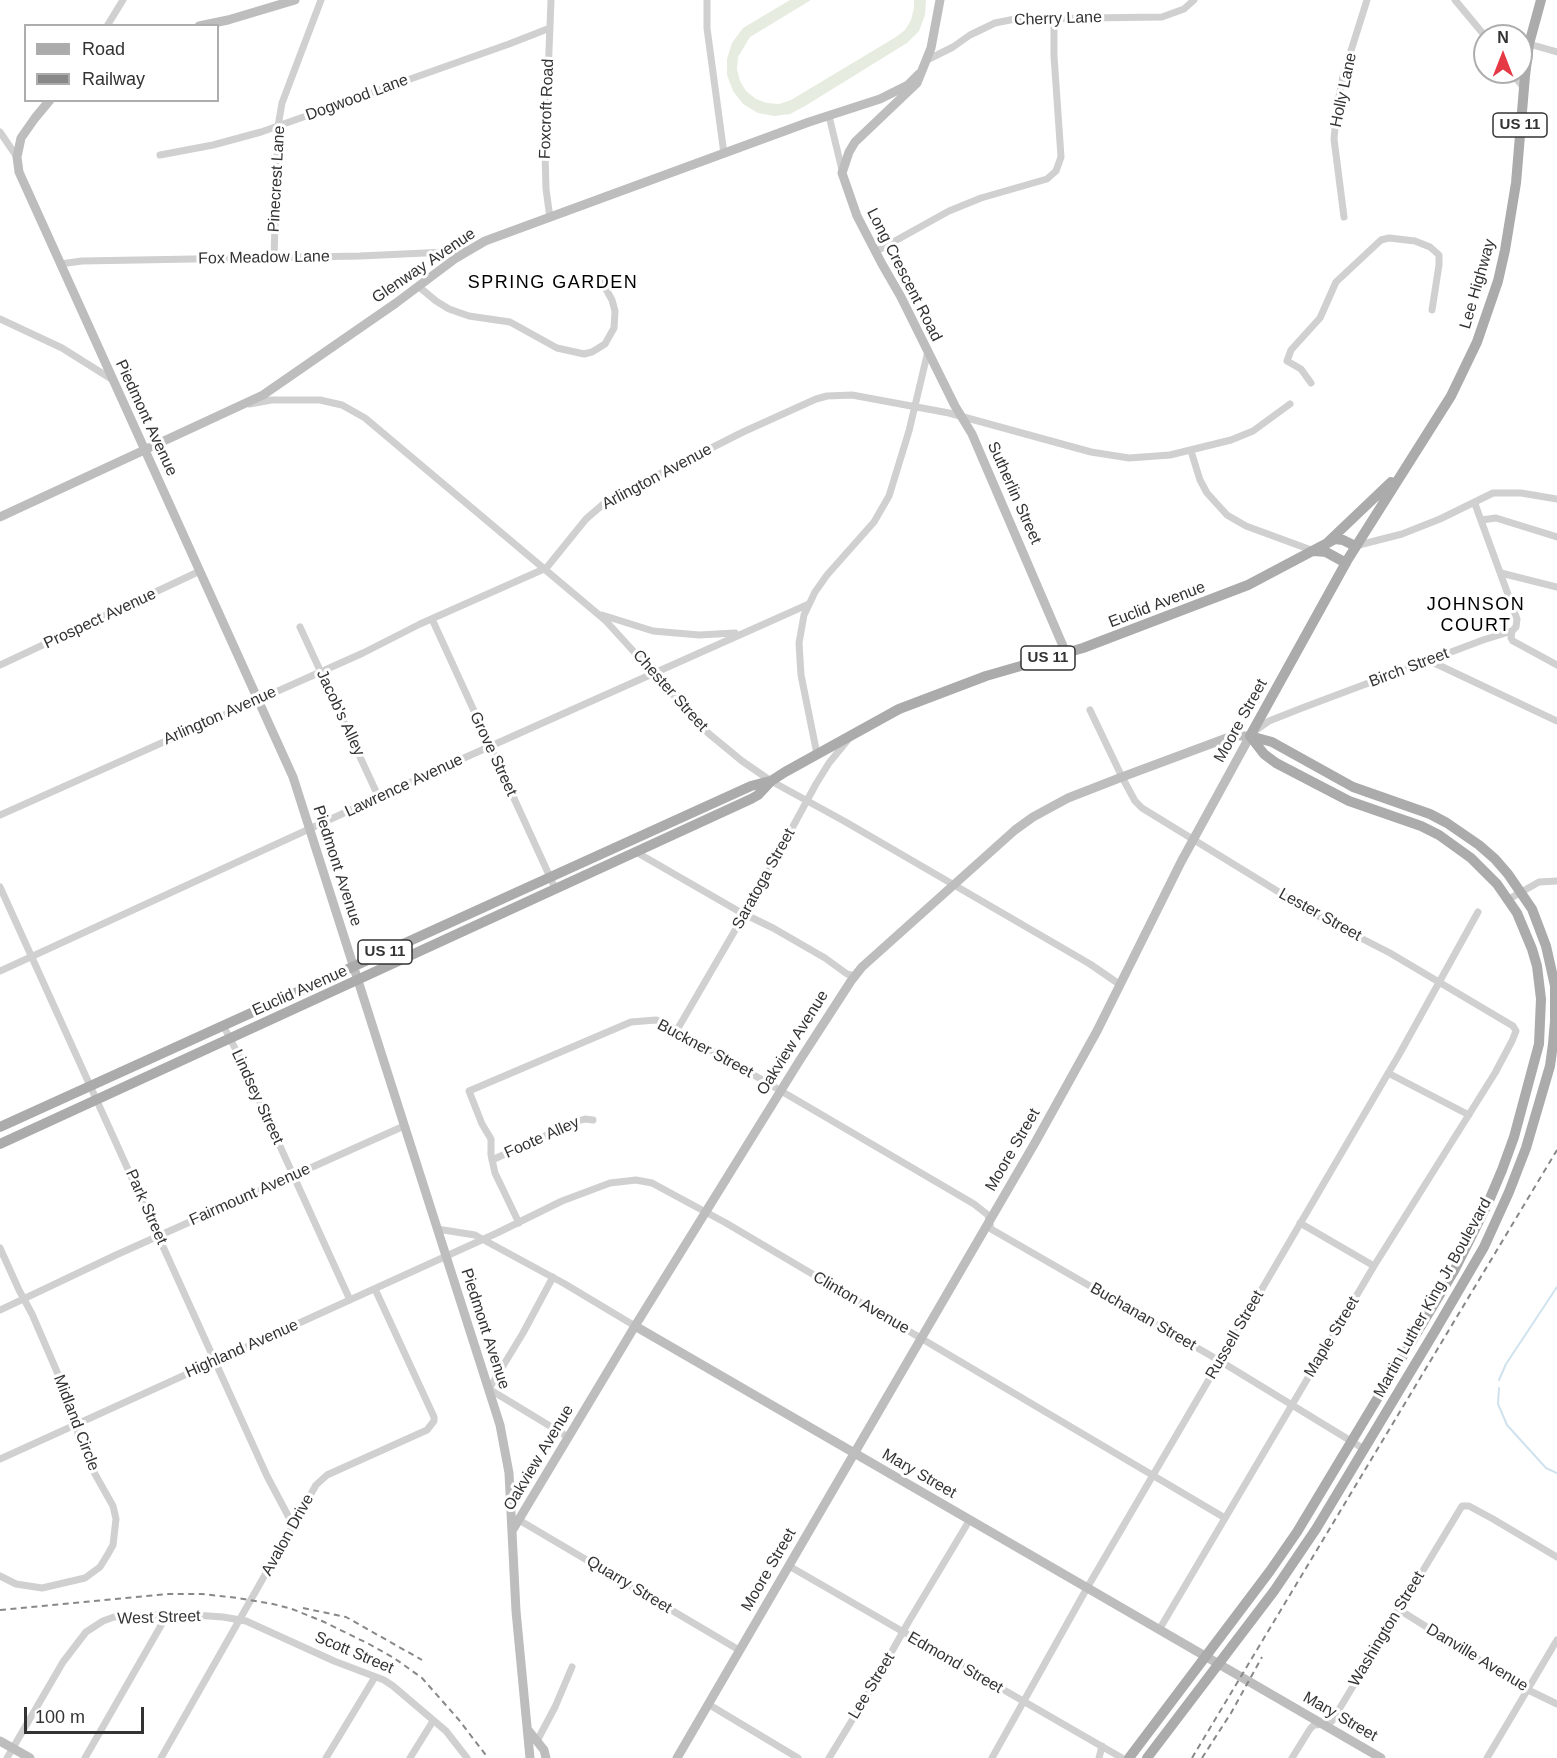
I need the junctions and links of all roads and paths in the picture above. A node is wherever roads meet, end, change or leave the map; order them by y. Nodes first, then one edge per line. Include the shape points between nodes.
1 (123, 0) edge
2 (294, 0) edge
3 (321, 0) edge
4 (551, 0) edge
5 (707, 0) edge
6 (940, 0) edge
7 (1194, 0) edge
8 (1367, 0) edge
9 (1455, 0) edge
10 (1540, 0) edge
11 (1054, 18) junction
12 (108, 24) edge
13 (209, 24) edge
14 (1475, 24) edge
15 (550, 28) junction
16 (1533, 29) edge
17 (1533, 46) edge
18 (1557, 52) edge
19 (927, 60) junction
20 (919, 74) junction
21 (1521, 84) edge
22 (1524, 84) edge
23 (1524, 88) junction
24 (48, 102) edge
25 (829, 116) junction
26 (278, 126) junction
27 (0, 132) edge
28 (724, 154) junction
29 (160, 155) dead end
30 (17, 157) junction
31 (842, 173) junction
32 (1344, 217) dead end
33 (550, 218) junction
34 (468, 250) junction
35 (875, 252) junction
36 (274, 258) junction
37 (60, 264) junction
38 (602, 282) dead end
39 (418, 286) junction
40 (1432, 310) dead end
41 (0, 319) edge
42 (928, 349) junction
43 (113, 380) junction
44 (1311, 383) dead end
45 (1290, 404) dead end
46 (241, 405) junction
47 (915, 407) junction
48 (962, 417) junction
49 (144, 450) junction
50 (1191, 451) junction
51 (1403, 470) junction
52 (1557, 499) edge
53 (1475, 504) junction
54 (0, 517) edge
55 (1481, 520) junction
56 (1557, 537) edge
57 (1328, 542) junction
58 (1355, 546) junction
59 (1314, 551) junction
60 (1346, 563) junction
61 (544, 569) junction
62 (200, 571) junction
63 (1501, 573) junction
64 (1557, 587) edge
65 (809, 604) junction
66 (597, 613) junction
67 (432, 619) junction
68 (300, 627) dead end
69 (748, 630) junction
70 (1512, 631) junction
71 (1066, 653) junction
72 (1428, 660) junction
73 (1557, 664) edge
74 (0, 665) edge
75 (321, 672) junction
76 (653, 673) junction
77 (257, 699) junction
78 (1090, 710) dead end
79 (1557, 722) edge
80 (855, 732) junction
81 (1250, 736) junction
82 (490, 747) junction
83 (817, 754) junction
84 (1122, 777) junction
85 (771, 781) junction
86 (379, 798) junction
87 (807, 802) junction
88 (0, 815) edge
89 (699, 817) junction
90 (310, 829) junction
91 (1192, 840) junction
92 (624, 845) junction
93 (636, 852) junction
94 (1557, 881) edge
95 (553, 883) junction
96 (954, 885) junction
97 (0, 887) edge
98 (1521, 892) junction
99 (1509, 899) junction
100 (484, 908) junction
101 (1478, 912) dead end
102 (744, 914) junction
103 (489, 919) junction
104 (32, 957) junction
105 (353, 966) junction
106 (0, 970) edge
107 (855, 976) junction
108 (358, 981) junction
109 (1439, 983) junction
110 (1119, 984) junction
111 (223, 1025) junction
112 (677, 1030) junction
113 (230, 1039) junction
114 (1509, 1047) joint
115 (1388, 1073) junction
116 (90, 1086) junction
117 (781, 1090) junction
118 (96, 1100) junction
119 (1469, 1115) junction
120 (594, 1119) dead end
121 (404, 1126) junction
122 (0, 1127) edge
123 (0, 1144) edge
124 (492, 1160) junction
125 (292, 1176) junction
126 (706, 1212) junction
127 (989, 1220) junction
128 (519, 1223) junction
129 (1300, 1223) junction
130 (437, 1229) junction
131 (159, 1236) junction
132 (484, 1240) junction
133 (0, 1248) edge
134 (446, 1256) junction
135 (1374, 1266) junction
136 (553, 1277) junction
137 (375, 1289) junction
138 (24, 1299) junction
139 (350, 1300) junction
140 (0, 1310) edge
141 (635, 1326) junction
142 (921, 1338) junction
143 (216, 1361) junction
144 (1220, 1361) junction
145 (489, 1389) junction
146 (1291, 1405) junction
147 (77, 1424) junction
148 (568, 1437) junction
149 (1352, 1440) junction
150 (1364, 1449) junction
151 (854, 1454) junction
152 (0, 1459) edge
153 (1153, 1475) junction
154 (1225, 1518) junction
155 (519, 1520) junction
156 (969, 1521) junction
157 (293, 1525) junction
158 (512, 1531) junction
159 (1557, 1557) edge
160 (789, 1566) junction
161 (0, 1576) edge
162 (1087, 1588) junction
163 (1398, 1609) junction
164 (167, 1614) junction
165 (240, 1619) junction
166 (1159, 1630) junction
167 (903, 1633) junction
168 (1557, 1640) edge
169 (739, 1650) junction
170 (1206, 1657) junction
171 (1219, 1664) junction
172 (572, 1667) dead end
173 (375, 1677) junction
174 (1527, 1690) junction
175 (1023, 1702) junction
176 (708, 1704) junction
177 (1557, 1704) edge
178 (433, 1721) junction
179 (1322, 1724) junction
180 (528, 1730) junction
181 (0, 1741) edge
182 (537, 1742) junction
183 (1102, 1746) junction
184 (12, 1748) junction
185 (1376, 1757) edge
186 (7, 1758) edge
187 (30, 1758) edge
188 (85, 1758) edge
189 (161, 1758) edge
190 (326, 1758) edge
191 (410, 1758) edge
192 (467, 1758) edge
193 (530, 1758) edge
194 (546, 1758) edge
195 (676, 1758) edge
196 (798, 1758) edge
197 (829, 1758) edge
198 (992, 1758) edge
199 (1099, 1758) edge
200 (1122, 1758) edge
201 (1129, 1758) edge
202 (1147, 1758) edge
203 (1292, 1758) edge
204 (1487, 1758) edge

1 - 12 street
2 - 13 street
3 - 26 street, Pinecrest Lane via 282,104
4 - 15 street, Foxcroft Road
5 - 28 street via 706,28
6 - 19 street
7 - 11 street, Cherry Lane via 1184,9 1162,17
8 - 32 street, Holly Lane via 1343,76 1334,131
9 - 14 street
10 - 16 main road, Lee Highway / US 11
11 - 19 street, Cherry Lane via 995,23
11 - 35 street via 1061,157 1056,171 1047,179 949,211
15 - 26 street, Dogwood Lane
15 - 33 street, Foxcroft Road via 545,151
17 - 18 street
19 - 20 street
20 - 25 street, Glenway Avenue via 898,91
20 - 31 street via 912,89 855,142
21 - 23 street
22 - 23 main road, Lee Highway / US 11
23 - 51 main road, Lee Highway / US 11 via 1514,200 1498,280 1468,362 1430,432
24 - 30 street via 26,130
25 - 28 street, Glenway Avenue
25 - 31 street
26 - 29 street, Dogwood Lane
26 - 36 street, Pinecrest Lane
27 - 30 street, Piedmont Avenue
28 - 33 street, Glenway Avenue
30 - 37 street, Piedmont Avenue via 19,172
31 - 35 street, Long Crescent Road
33 - 34 street, Glenway Avenue
34 - 36 street, Fox Meadow Lane
34 - 39 street, Glenway Avenue
35 - 42 street, Long Crescent Road
36 - 37 street, Fox Meadow Lane
37 - 43 street, Piedmont Avenue
38 - 39 street via 615,311 614,328 605,344 584,354 557,348 510,322 449,309
39 - 46 street, Glenway Avenue via 270,390
40 - 44 street via 1439,265 1436,252 1425,244 1380,240 1344,272 1320,318 1291,350 1287,361 1301,369
41 - 43 street via 62,348
42 - 47 street, Long Crescent Road
42 - 48 street, Sutherlin Street
43 - 49 street, Piedmont Avenue
45 - 50 street, Arlington Avenue via 1248,434
46 - 49 street, Glenway Avenue
46 - 61 street, Chester Street via 271,400 320,400 350,408
47 - 48 street, Arlington Avenue
47 - 61 street, Arlington Avenue via 841,394 816,399 780,414 608,500 586,519
47 - 65 street, Long Crescent Road via 895,480 882,511 827,575
48 - 50 street, Arlington Avenue via 1116,457 1152,458
48 - 71 street, Sutherlin Street
49 - 54 street, Glenway Avenue
49 - 62 street, Piedmont Avenue
50 - 59 street via 1207,493 1227,515
51 - 57 main road, Euclid Avenue
51 - 58 main road, Lee Highway / US 11
52 - 53 street via 1501,492
53 - 55 street
53 - 58 street via 1402,534
55 - 56 street via 1496,518
55 - 63 street
57 - 58 main road via 1343,540
57 - 59 main road, Euclid Avenue / US 11
58 - 60 main road, Moore Street
59 - 60 main road via 1326,552
59 - 71 main road, Euclid Avenue / US 11 via 1248,585
60 - 81 main road, Moore Street
61 - 66 street, Chester Street
61 - 67 street, Arlington Avenue
62 - 74 street, Prospect Avenue
62 - 77 street, Piedmont Avenue
63 - 64 street
63 - 70 street via 1517,619
65 - 69 street, Lawrence Avenue
65 - 83 street, Long Crescent Road via 801,629 799,657
66 - 69 street via 638,628 674,634 723,635
66 - 76 street, Chester Street
67 - 75 street, Arlington Avenue
67 - 82 street, Grove Street
68 - 75 street, Jacob's Alley
69 - 76 street, Lawrence Avenue
70 - 72 street, Birch Street
70 - 73 street via 1514,641
71 - 80 main road, Euclid Avenue / US 11 via 950,689
72 - 79 street
72 - 81 street, Birch Street via 1269,721
75 - 77 street, Arlington Avenue
75 - 86 street, Jacob's Alley
76 - 82 street, Lawrence Avenue
76 - 85 street, Chester Street via 708,733
77 - 88 street, Arlington Avenue
77 - 90 street, Piedmont Avenue via 293,777
78 - 84 street
80 - 83 main road, Euclid Avenue / US 11
80 - 87 street, Saratoga Street via 829,763
81 - 84 street, Oakview Avenue via 1232,736
81 - 91 street, Moore Street
81 - 98 main road, Martin Luther King Jr Boulevard via 1272,742 1353,787 1447,822 1495,859
81 - 99 main road, Martin Luther King Jr Boulevard via 1276,763 1349,801 1439,835 1471,858
82 - 86 street, Lawrence Avenue
82 - 95 street, Grove Street
83 - 85 main road, Euclid Avenue / US 11
84 - 91 street, Lester Street via 1142,808
84 - 96 street, Oakview Avenue via 1033,817
85 - 87 street, Chester Street
85 - 89 main road, Euclid Avenue / US 11 via 751,799
86 - 90 street, Lawrence Avenue
87 - 96 street, Chester Street
87 - 102 street, Saratoga Street
89 - 92 main road, Euclid Avenue / US 11
89 - 93 main road, Euclid Avenue / US 11
90 - 104 street, Lawrence Avenue
90 - 105 street, Piedmont Avenue
91 - 109 street, Lester Street
91 - 110 street, Moore Street
92 - 93 street
92 - 95 main road, Euclid Avenue / US 11
93 - 95 main road, Euclid Avenue / US 11
93 - 102 street
94 - 98 street via 1539,882
95 - 100 main road, Euclid Avenue / US 11
95 - 103 main road, Euclid Avenue / US 11
96 - 107 street, Oakview Avenue
96 - 110 street, Chester Street
97 - 104 street, Park Street
98 - 99 street
98 - 150 main road, Martin Luther King Jr Boulevard via 1532,909 1551,968 1556,1000 1550,1066 1509,1191 1484,1247
99 - 149 main road, Martin Luther King Jr Boulevard via 1532,949 1541,999 1537,1056 1514,1137 1467,1246
100 - 103 street
100 - 105 main road, Euclid Avenue / US 11
101 - 109 street, Russell Street
102 - 107 street
102 - 112 street, Saratoga Street
103 - 108 main road, Euclid Avenue / US 11
104 - 106 street, Lawrence Avenue
104 - 116 street, Park Street
105 - 108 street, Piedmont Avenue
105 - 111 main road, Euclid Avenue / US 11
107 - 117 street, Oakview Avenue
108 - 113 main road, Euclid Avenue / US 11
108 - 121 street, Piedmont Avenue
109 - 114 street, Lester Street via 1513,1026 1515,1033
109 - 115 street, Russell Street
110 - 127 street, Moore Street via 1087,1050
111 - 113 street, Lindsey Street
111 - 116 main road, Euclid Avenue / US 11
112 - 117 street, Buckner Street
112 - 124 street, Buckner Street via 656,1020 631,1022 471,1090 469,1094 491,1139
113 - 118 main road, Euclid Avenue / US 11
113 - 125 street, Lindsey Street
114 - 119 street, Maple Street
115 - 119 street
115 - 129 street, Russell Street
116 - 118 street, Park Street
116 - 122 main road, Euclid Avenue / US 11
117 - 126 street, Oakview Avenue
117 - 127 street, Buckner Street via 974,1204
118 - 123 main road, Euclid Avenue / US 11
118 - 131 street, Park Street
119 - 135 street, Maple Street
120 - 124 street, Foote Alley via 578,1121
121 - 125 street, Fairmount Avenue
121 - 130 street, Piedmont Avenue
124 - 128 street
125 - 131 street, Fairmount Avenue
125 - 139 street, Lindsey Street
126 - 128 street, Clinton Avenue via 652,1183 624,1180 593,1188
126 - 141 street, Oakview Avenue
126 - 142 street, Clinton Avenue
127 - 142 street, Moore Street
127 - 144 street, Buchanan Street via 991,1229
128 - 132 street, Clinton Avenue
129 - 135 street
129 - 144 street, Russell Street
130 - 132 street, Mary Street
130 - 134 street, Piedmont Avenue
131 - 138 street, Fairmount Avenue
131 - 143 street, Park Street
132 - 134 street, Highland Avenue
132 - 136 street, Mary Street
133 - 138 street, Midland Circle
134 - 137 street, Highland Avenue
134 - 145 street, Piedmont Avenue
135 - 146 street, Maple Street
136 - 141 street, Mary Street
136 - 145 street
137 - 139 street, Highland Avenue
137 - 157 street, Avalon Drive via 434,1421 427,1430 322,1479
138 - 140 street, Fairmount Avenue
138 - 147 street, Midland Circle
139 - 143 street, Highland Avenue
141 - 148 street, Oakview Avenue
141 - 151 street, Mary Street
142 - 151 street, Moore Street
142 - 153 street, Clinton Avenue
143 - 147 street, Highland Avenue
143 - 157 street, Park Street
144 - 146 street, Buchanan Street
144 - 153 street, Russell Street
145 - 148 street
145 - 158 street, Piedmont Avenue via 506,1451
146 - 149 street, Buchanan Street
146 - 154 street, Maple Street
147 - 152 street, Highland Avenue
147 - 161 street, Midland Circle via 94,1474 115,1510 115,1532 108,1554 93,1573 57,1586 29,1588
148 - 155 street, Oakview Avenue
149 - 150 street, Buchanan Street
149 - 170 main road, Martin Luther King Jr Boulevard via 1292,1539
150 - 171 main road, Martin Luther King Jr Boulevard via 1274,1591
151 - 156 street, Mary Street
151 - 160 street, Moore Street
153 - 154 street, Clinton Avenue
153 - 162 street, Russell Street
154 - 166 street, Maple Street
155 - 158 street, Oakview Avenue
155 - 169 street, Quarry Street
156 - 162 street, Mary Street
156 - 167 street, Lee Street
157 - 165 street, Avalon Drive
158 - 180 street, Piedmont Avenue
159 - 163 street, Washington Street via 1481,1512 1462,1506
160 - 167 street, Edmond Street
160 - 169 street, Moore Street
162 - 166 street, Mary Street
162 - 175 street, Russell Street
163 - 174 street, Danville Avenue
163 - 179 street, Washington Street via 1332,1720
164 - 165 street, West Street
164 - 184 street, West Street via 114,1617 86,1632 63,1662
164 - 188 street
165 - 173 street, Scott Street
165 - 189 street, Avalon Drive
166 - 170 street, Mary Street
167 - 175 street, Edmond Street
167 - 197 street, Lee Street
168 - 174 street
169 - 176 street, Moore Street
170 - 171 street, Mary Street
170 - 201 main road, Martin Luther King Jr Boulevard
171 - 179 street, Mary Street
171 - 202 main road, Martin Luther King Jr Boulevard
172 - 182 street
173 - 178 street, Scott Street via 393,1686
173 - 190 street
174 - 177 street, Danville Avenue
174 - 204 street
175 - 183 street, Edmond Street
175 - 198 street, Russell Street
176 - 195 street, Moore Street
176 - 196 street
178 - 191 street
178 - 192 street, Scott Street
179 - 185 street, Mary Street
179 - 203 street, Washington Street via 1310,1729
180 - 182 street
180 - 193 street, Piedmont Avenue
181 - 184 street
182 - 194 street
183 - 199 street
183 - 200 street, Edmond Street
184 - 186 street, West Street
184 - 187 street

